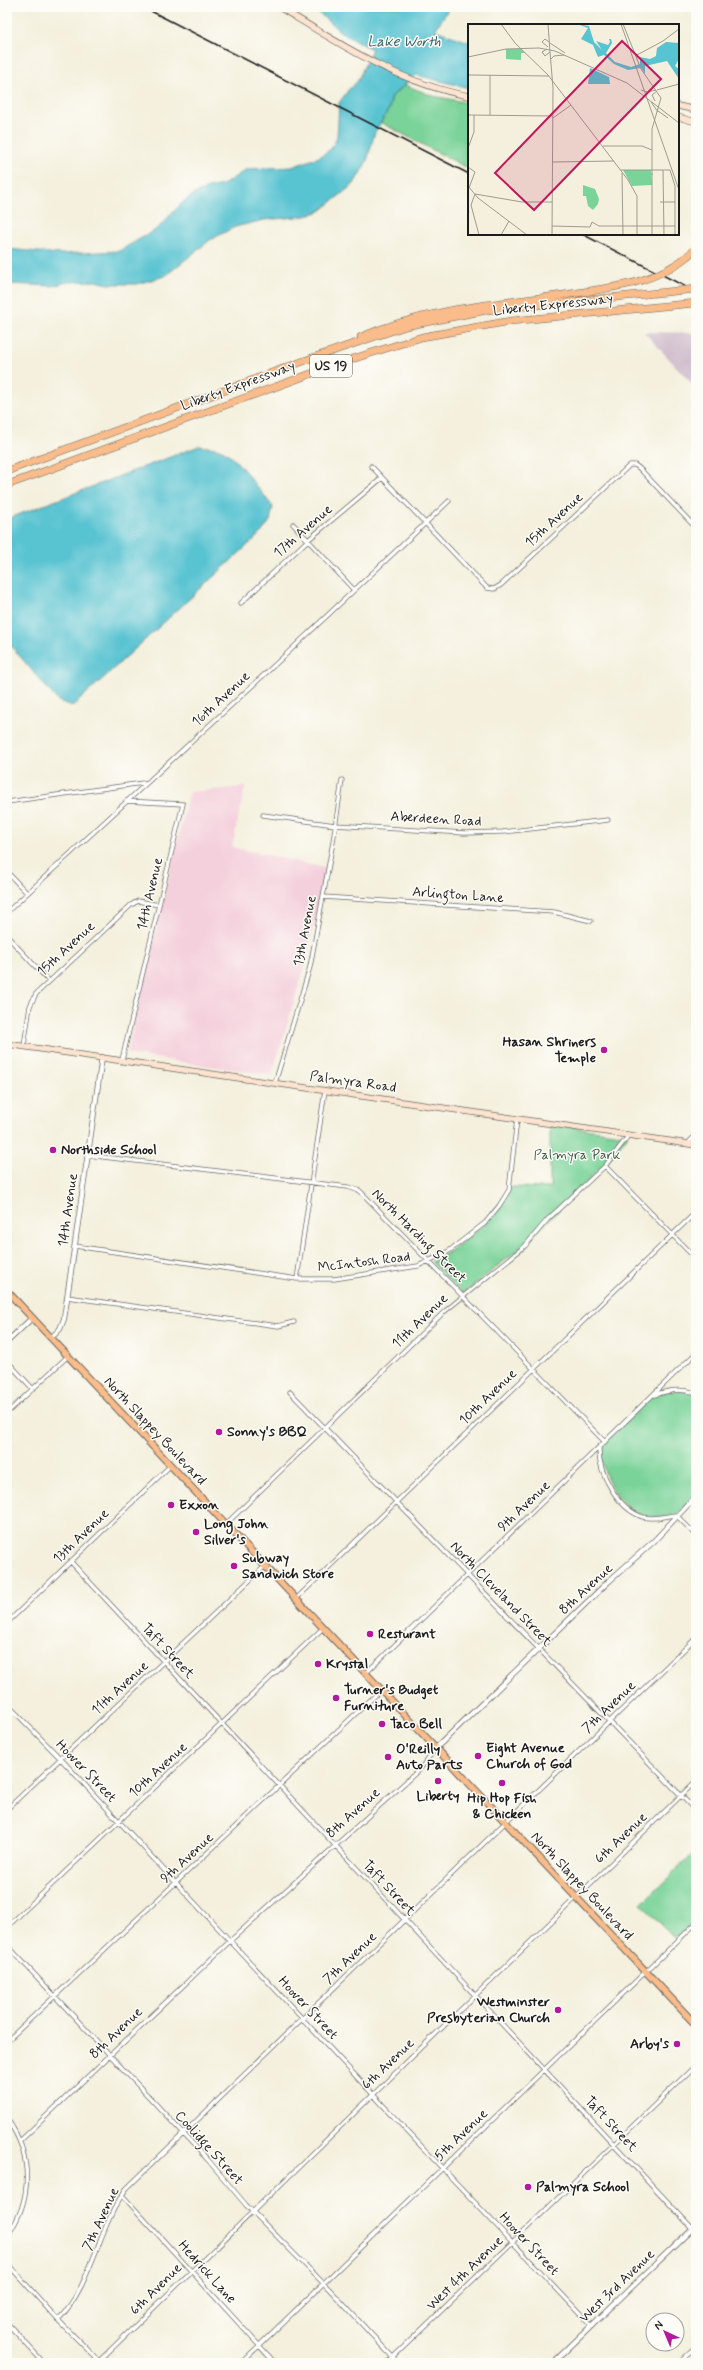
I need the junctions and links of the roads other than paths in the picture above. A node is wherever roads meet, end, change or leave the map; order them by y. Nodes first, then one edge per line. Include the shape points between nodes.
1 (279, 7) edge
2 (468, 96) edge
3 (679, 106) edge
4 (696, 110) edge
5 (679, 117) edge
6 (696, 122) edge
7 (696, 248) edge
8 (696, 289) edge
9 (696, 303) edge
10 (669, 307) junction
11 (696, 308) edge
12 (312, 358) junction
13 (372, 466) dead end
14 (7, 471) edge
15 (382, 478) junction
16 (7, 485) edge
17 (449, 500) dead end
18 (424, 523) junction
19 (293, 524) dead end
20 (696, 528) edge
21 (308, 540) junction
22 (353, 589) junction
23 (240, 603) dead end
24 (342, 780) dead end
25 (145, 783) junction
26 (126, 801) junction
27 (7, 802) edge
28 (263, 815) dead end
29 (608, 820) dead end
30 (335, 825) junction
31 (7, 872) edge
32 (27, 893) junction
33 (323, 897) junction
34 (159, 905) junction
35 (7, 912) edge
36 (591, 921) dead end
37 (7, 936) edge
38 (49, 981) junction
39 (9, 1044) edge
40 (24, 1046) junction
41 (102, 1057) junction
42 (122, 1060) junction
43 (7, 1065) edge
44 (275, 1083) junction
45 (325, 1090) junction
46 (517, 1118) junction
47 (629, 1135) junction
48 (696, 1135) edge
49 (688, 1144) junction
50 (696, 1145) edge
51 (87, 1155) junction
52 (605, 1166) junction
53 (311, 1184) junction
54 (696, 1212) edge
55 (672, 1235) junction
56 (75, 1246) junction
57 (696, 1259) edge
58 (429, 1262) junction
59 (297, 1279) junction
60 (7, 1291) edge
61 (463, 1295) junction
62 (67, 1296) junction
63 (32, 1318) junction
64 (294, 1322) dead end
65 (51, 1338) junction
66 (7, 1342) edge
67 (696, 1353) edge
68 (68, 1356) junction
69 (7, 1361) edge
70 (534, 1368) junction
71 (33, 1388) junction
72 (290, 1392) dead end
73 (696, 1393) edge
74 (652, 1395) junction
75 (7, 1413) edge
76 (325, 1428) junction
77 (605, 1442) junction
78 (599, 1448) junction
79 (171, 1465) junction
80 (696, 1496) edge
81 (396, 1502) junction
82 (676, 1515) junction
83 (226, 1524) junction
84 (696, 1535) edge
85 (71, 1562) junction
86 (265, 1566) junction
87 (467, 1576) junction
88 (296, 1599) junction
89 (7, 1623) edge
90 (323, 1628) junction
91 (696, 1638) edge
92 (539, 1649) junction
93 (163, 1662) junction
94 (366, 1673) junction
95 (381, 1690) junction
96 (7, 1704) edge
97 (609, 1722) junction
98 (222, 1725) junction
99 (436, 1748) junction
100 (60, 1758) junction
101 (696, 1781) edge
102 (280, 1786) junction
103 (682, 1796) junction
104 (7, 1809) edge
105 (696, 1811) edge
106 (119, 1822) junction
107 (506, 1822) junction
108 (334, 1845) junction
109 (176, 1883) junction
110 (576, 1897) junction
111 (405, 1920) junction
112 (696, 1923) edge
113 (7, 1927) edge
114 (230, 1941) junction
115 (7, 1945) edge
116 (646, 1971) junction
117 (475, 1995) junction
118 (55, 1996) junction
119 (303, 2019) junction
120 (696, 2025) edge
121 (7, 2041) edge
122 (109, 2055) junction
123 (696, 2065) edge
124 (545, 2070) junction
125 (373, 2094) junction
126 (7, 2119) edge
127 (183, 2134) junction
128 (20, 2141) junction
129 (615, 2144) junction
130 (442, 2168) junction
131 (122, 2195) junction
132 (252, 2212) junction
133 (694, 2227) edge
134 (7, 2236) edge
135 (513, 2241) junction
136 (7, 2264) edge
137 (190, 2270) junction
138 (324, 2284) junction
139 (58, 2320) junction
140 (7, 2323) edge
141 (592, 2326) junction
142 (260, 2346) junction
143 (696, 2347) edge
144 (393, 2358) junction
145 (98, 2362) edge
146 (44, 2363) edge
147 (241, 2363) edge
148 (275, 2363) edge
149 (387, 2363) edge
150 (398, 2363) edge
151 (553, 2363) edge
152 (679, 2363) edge

1 - 2 main road via 360,56 421,84
3 - 4 main road
5 - 6 main road
7 - 12 highway, bridge via 670,269 633,283 442,312 376,330
8 - 12 highway, Liberty Expressway / US 19, bridge via 450,316 406,326
9 - 10 highway
10 - 11 highway
10 - 16 highway, Liberty Expressway / US 19 via 492,324 401,342
12 - 14 highway, Liberty Expressway / US 19
13 - 15 street
15 - 18 street
15 - 21 street, 17th Avenue
17 - 18 street, 16th Avenue
18 - 20 street, 15th Avenue via 487,588 494,589 625,468 635,465
18 - 22 street, 16th Avenue
19 - 21 street
21 - 22 street
21 - 23 street, 17th Avenue
22 - 25 street, 16th Avenue via 280,660
24 - 30 street, 13th Avenue
25 - 26 street, 16th Avenue
25 - 27 street
26 - 32 street, 16th Avenue
26 - 34 street, 14th Avenue via 183,804
28 - 30 street, Aberdeen Road
29 - 30 street, Aberdeen Road via 478,833
30 - 33 street, 13th Avenue
31 - 32 street
32 - 35 street, 16th Avenue
33 - 36 street, Arlington Lane via 554,912
33 - 44 street, 13th Avenue via 310,967
34 - 38 street, 15th Avenue via 138,901 131,905
34 - 42 street, 14th Avenue
37 - 38 street
38 - 40 street, 15th Avenue via 36,994 30,1006
39 - 40 main road, Palmyra Road
39 - 43 street
40 - 41 main road, Palmyra Road
41 - 42 main road, Palmyra Road
41 - 51 street, 14th Avenue
42 - 44 main road, Palmyra Road
44 - 45 main road, Palmyra Road
45 - 46 main road, Palmyra Road
45 - 53 street
46 - 47 main road, Palmyra Road
46 - 58 street, McIntosh Road via 509,1190 505,1198 485,1223 449,1251
47 - 49 main road, Palmyra Road
47 - 52 street, 11th Avenue
48 - 49 street
49 - 50 main road, Palmyra Road
51 - 53 street, North Harding Street
51 - 56 street, 14th Avenue
52 - 55 street
52 - 61 street, 11th Avenue via 556,1211 510,1260
53 - 58 street, North Harding Street via 348,1187 360,1192
53 - 59 street
54 - 55 street, 10th Avenue
55 - 57 street
55 - 70 street, 10th Avenue
56 - 59 street, McIntosh Road
56 - 62 street, 14th Avenue
58 - 59 street, McIntosh Road via 368,1274 319,1280
58 - 61 street, North Harding Street
60 - 63 main road, North Slappey Boulevard
61 - 70 street, North Harding Street
61 - 76 street, 11th Avenue
62 - 64 street via 278,1326
62 - 65 street, 14th Avenue via 63,1324
63 - 65 main road, North Slappey Boulevard
63 - 66 street
65 - 68 main road, North Slappey Boulevard
67 - 74 street, 9th Avenue
68 - 71 street
68 - 79 main road, North Slappey Boulevard
69 - 71 street
70 - 77 street, North Harding Street
70 - 81 street, 10th Avenue
71 - 75 street
72 - 76 street, North Cleveland Street
73 - 74 street via 668,1390
74 - 77 street, 9th Avenue
76 - 81 street, North Cleveland Street
76 - 83 street, 11th Avenue
77 - 78 street, 9th Avenue
78 - 82 street via 598,1455 605,1476 618,1498 630,1510 643,1517 652,1518
78 - 87 street, 9th Avenue
79 - 83 main road, North Slappey Boulevard
79 - 85 street, 13th Avenue
80 - 82 street, 8th Avenue
81 - 87 street, North Cleveland Street
81 - 88 street, 10th Avenue
82 - 84 street
82 - 92 street, 8th Avenue via 654,1541
83 - 86 main road, North Slappey Boulevard
85 - 89 street, 13th Avenue
85 - 93 street, Taft Street
86 - 88 main road, North Slappey Boulevard
86 - 93 street, 11th Avenue
87 - 92 street, North Cleveland Street
87 - 94 street, 9th Avenue
88 - 90 main road, North Slappey Boulevard
90 - 94 main road, North Slappey Boulevard
90 - 98 street, 10th Avenue
91 - 97 street, 7th Avenue
92 - 97 street, North Cleveland Street
92 - 99 street, 8th Avenue
93 - 98 street, Taft Street
93 - 100 street, 11th Avenue
94 - 95 main road, North Slappey Boulevard
95 - 99 main road, North Slappey Boulevard
95 - 102 street, 9th Avenue
96 - 100 street, Hoover Street
97 - 103 street, North Cleveland Street
97 - 107 street, 7th Avenue
98 - 102 street, Taft Street
98 - 106 street, 10th Avenue
99 - 107 main road, North Slappey Boulevard
99 - 108 street, 8th Avenue via 420,1768
100 - 104 street, 11th Avenue
100 - 106 street, Hoover Street
101 - 103 street, 6th Avenue
102 - 108 street, Taft Street
102 - 109 street, 9th Avenue
103 - 105 street, North Cleveland Street
103 - 110 street, 6th Avenue
106 - 109 street, Hoover Street
106 - 113 street, 10th Avenue
107 - 110 main road, North Slappey Boulevard
107 - 111 street, 7th Avenue
108 - 111 street, Taft Street
108 - 114 street, 8th Avenue
109 - 114 street, Hoover Street
109 - 118 street, 9th Avenue
110 - 116 main road, North Slappey Boulevard
110 - 117 street, 6th Avenue
111 - 117 street, Taft Street
111 - 119 street, 7th Avenue
112 - 116 street, 5th Avenue
114 - 119 street, Hoover Street
114 - 122 street, 8th Avenue
115 - 118 street, Coolidge Street
116 - 120 main road, North Slappey Boulevard
116 - 124 street, 5th Avenue
117 - 124 street, Taft Street
117 - 125 street, 6th Avenue
118 - 121 street, 9th Avenue
118 - 122 street, Coolidge Street
119 - 125 street, Hoover Street
119 - 127 street, 7th Avenue
122 - 127 street, Coolidge Street
122 - 128 street, 8th Avenue
123 - 129 street, West 4th Avenue
124 - 129 street, Taft Street
124 - 130 street, 5th Avenue
125 - 130 street, Hoover Street
125 - 132 street, 6th Avenue
126 - 128 street
127 - 131 street, 7th Avenue
127 - 132 street, Coolidge Street
128 - 134 street via 27,2171 26,2191 21,2209
129 - 133 street, Taft Street
129 - 135 street, West 4th Avenue
130 - 135 street, Hoover Street
130 - 138 street, 5th Avenue
131 - 137 street, Hedrick Lane
131 - 139 street, 7th Avenue via 73,2304
132 - 137 street, 6th Avenue
132 - 138 street, Coolidge Street
133 - 141 street, West 3rd Avenue
135 - 141 street, Hoover Street
135 - 144 street, West 4th Avenue
136 - 139 street
137 - 142 street, Hedrick Lane
137 - 145 street, 6th Avenue
138 - 142 street, 5th Avenue
138 - 144 street, Coolidge Street
139 - 145 street
140 - 146 street
141 - 151 street, West 3rd Avenue
142 - 147 street, 5th Avenue
142 - 148 street, Hedrick Lane
143 - 152 street
144 - 149 street, West 4th Avenue
144 - 150 street, Coolidge Street

